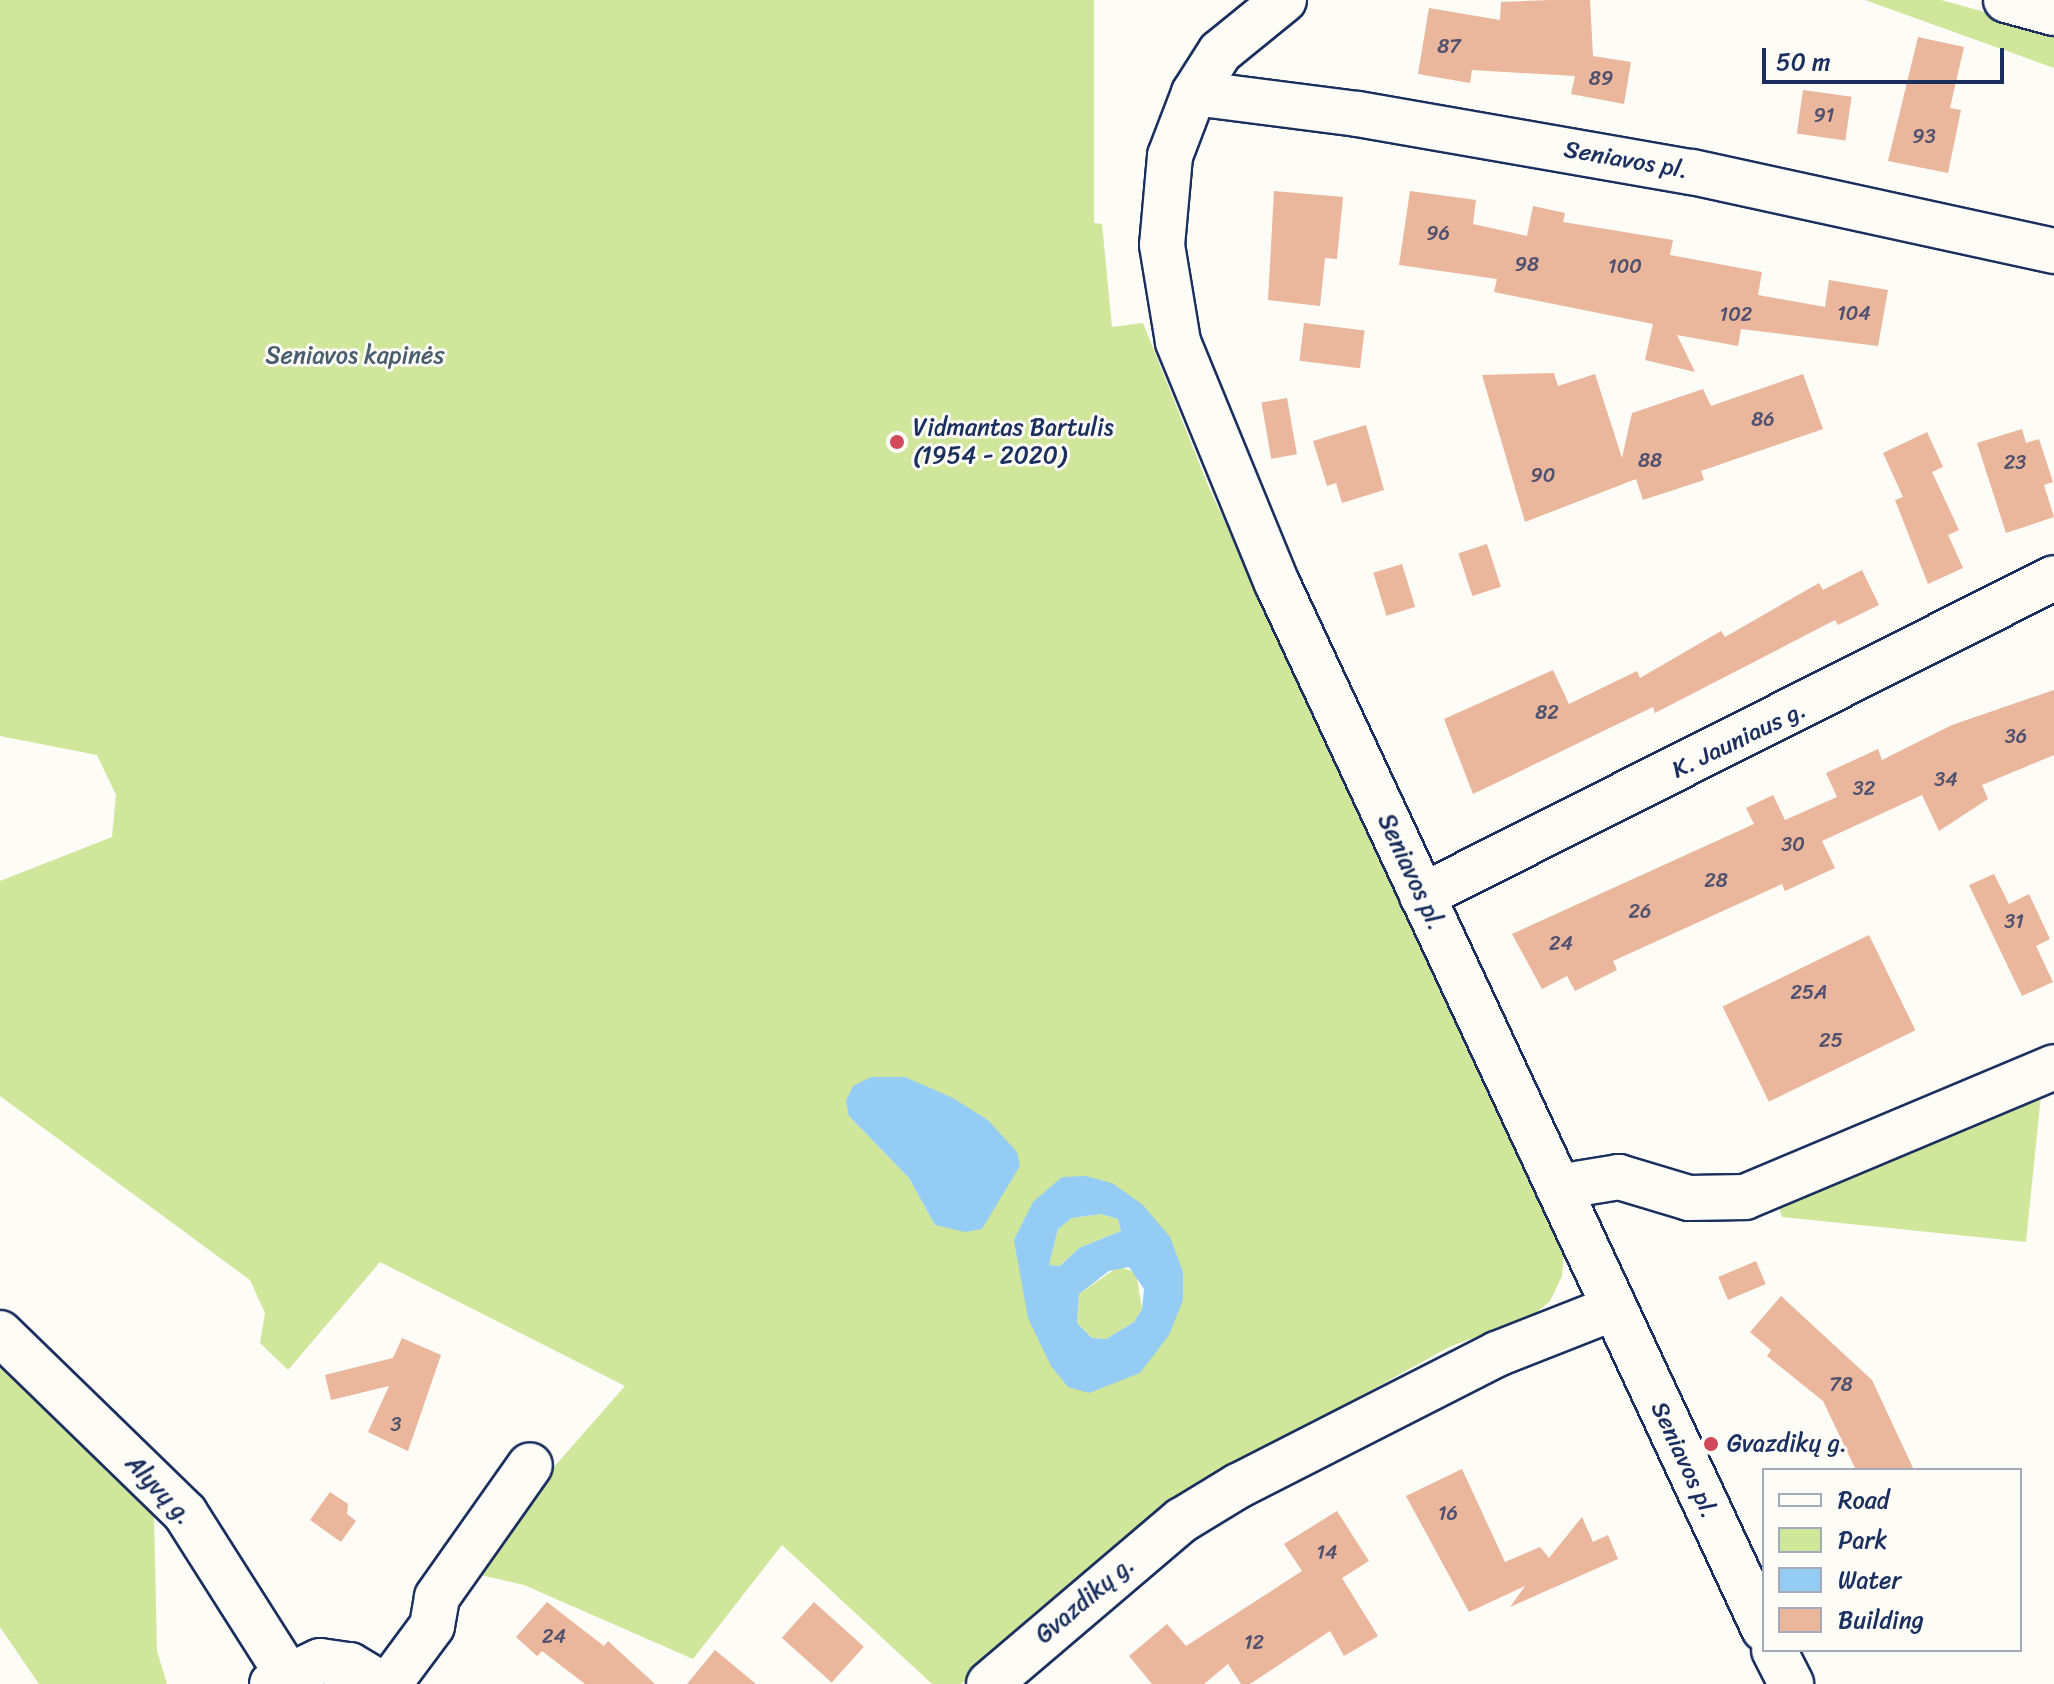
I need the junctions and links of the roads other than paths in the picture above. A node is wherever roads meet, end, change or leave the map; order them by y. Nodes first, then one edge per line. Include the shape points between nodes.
1 (1284, 0) edge
2 (2006, 0) edge
3 (2054, 13) edge
4 (1194, 93) junction
5 (2054, 251) edge
6 (2054, 578) edge
7 (1422, 896) junction
8 (2054, 1067) edge
9 (1558, 1187) junction
10 (1614, 1308) junction
11 (0, 1333) edge
12 (530, 1465) dead end
13 (1762, 1625) edge
14 (1775, 1652) edge
15 (279, 1678) edge
16 (382, 1684) edge
17 (389, 1684) edge
18 (989, 1684) edge
19 (1791, 1684) edge

1 - 4 street, Seniavos pl. via 1220,52
2 - 3 street
4 - 5 street, Seniavos pl. via 1358,114 1692,172
4 - 7 street, Seniavos pl. via 1170,156 1161,204 1166,284 1178,342 1277,583
6 - 7 street, K. Jauniaus g.
7 - 9 street, Seniavos pl.
8 - 9 street via 1745,1197 1689,1198 1619,1177
9 - 10 street, Seniavos pl.
10 - 13 street, Seniavos pl.
10 - 18 street, Gvazdikų g. via 1497,1354 1238,1486 1182,1520
11 - 15 street, Alyvų g. via 185,1513
12 - 17 street via 437,1597 432,1626
14 - 19 street
15 - 16 street via 320,1661 350,1665

